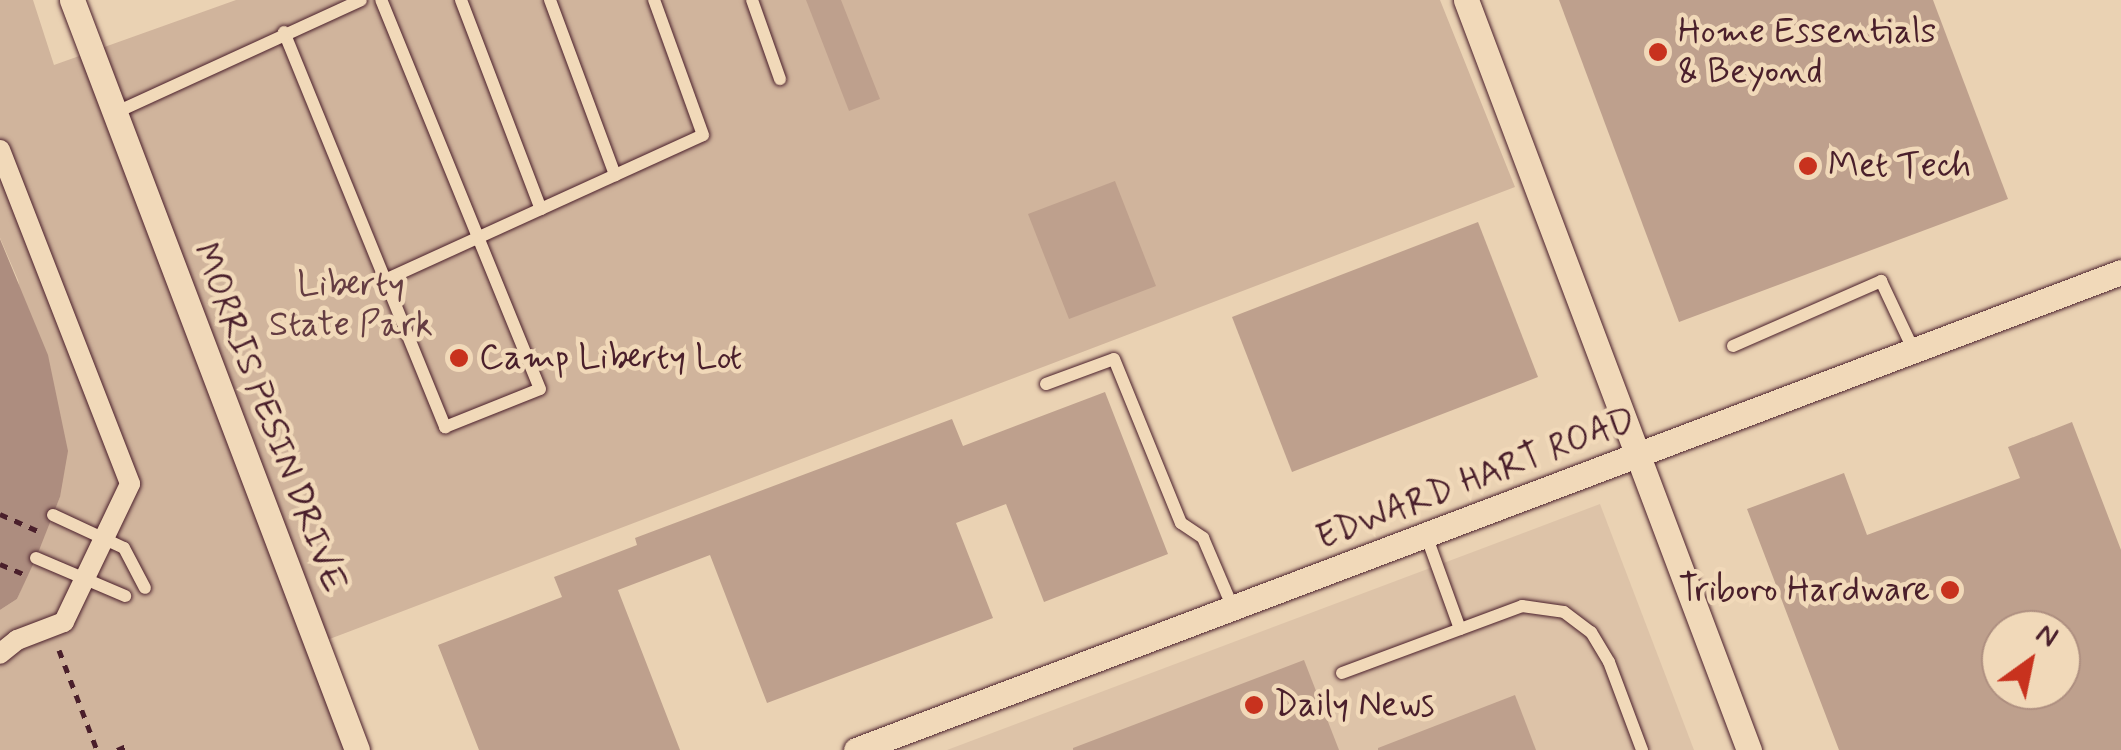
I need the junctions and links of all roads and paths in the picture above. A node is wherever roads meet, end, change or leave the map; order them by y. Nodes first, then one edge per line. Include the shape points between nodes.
1 (73, 0) edge
2 (361, 0) edge
3 (381, 0) edge
4 (461, 0) edge
5 (550, 0) edge
6 (654, 0) edge
7 (752, 0) edge
8 (1466, 0) edge
9 (284, 32) junction
10 (780, 79) dead end
11 (118, 111) junction
12 (0, 150) edge
13 (615, 175) junction
14 (541, 209) junction
15 (478, 237) junction
16 (2121, 272) edge
17 (385, 280) junction
18 (1733, 346) dead end
19 (1914, 350) junction
20 (1046, 384) dead end
21 (1638, 455) junction
22 (53, 515) dead end
23 (1426, 535) junction
24 (104, 539) junction
25 (36, 558) dead end
26 (85, 579) junction
27 (145, 588) dead end
28 (125, 596) dead end
29 (1232, 608) junction
30 (50, 627) junction
31 (1460, 629) junction
32 (0, 654) edge
33 (1342, 673) dead end
34 (129, 745) dead end
35 (97, 750) edge
36 (116, 750) edge
37 (357, 750) edge
38 (856, 750) edge
39 (1642, 750) edge
40 (1749, 750) edge

1 - 11 street, MORRIS PESIN DRIVE via 93,64
2 - 9 lane
3 - 15 lane
4 - 14 lane
5 - 13 lane
6 - 13 lane via 704,135
7 - 10 lane
8 - 21 street
9 - 11 lane via 217,71
9 - 17 lane
11 - 37 street, MORRIS PESIN DRIVE
12 - 24 street via 130,484
13 - 14 lane
14 - 15 lane
15 - 17 lane
15 - 17 lane via 540,389 444,427
16 - 19 street, EDWARD HART ROAD
18 - 19 lane via 1881,282
19 - 21 street, EDWARD HART ROAD
20 - 29 lane via 1114,360 1180,523 1203,538
21 - 23 street, EDWARD HART ROAD
21 - 40 street
22 - 24 lane
23 - 29 street, EDWARD HART ROAD
23 - 31 lane
24 - 26 street
24 - 27 lane via 124,548
25 - 26 lane
26 - 28 lane
26 - 30 street via 64,622
29 - 38 street, EDWARD HART ROAD
30 - 32 street
30 - 35 path
31 - 33 lane
31 - 39 lane via 1522,606 1564,612 1592,632 1610,662
34 - 36 path

